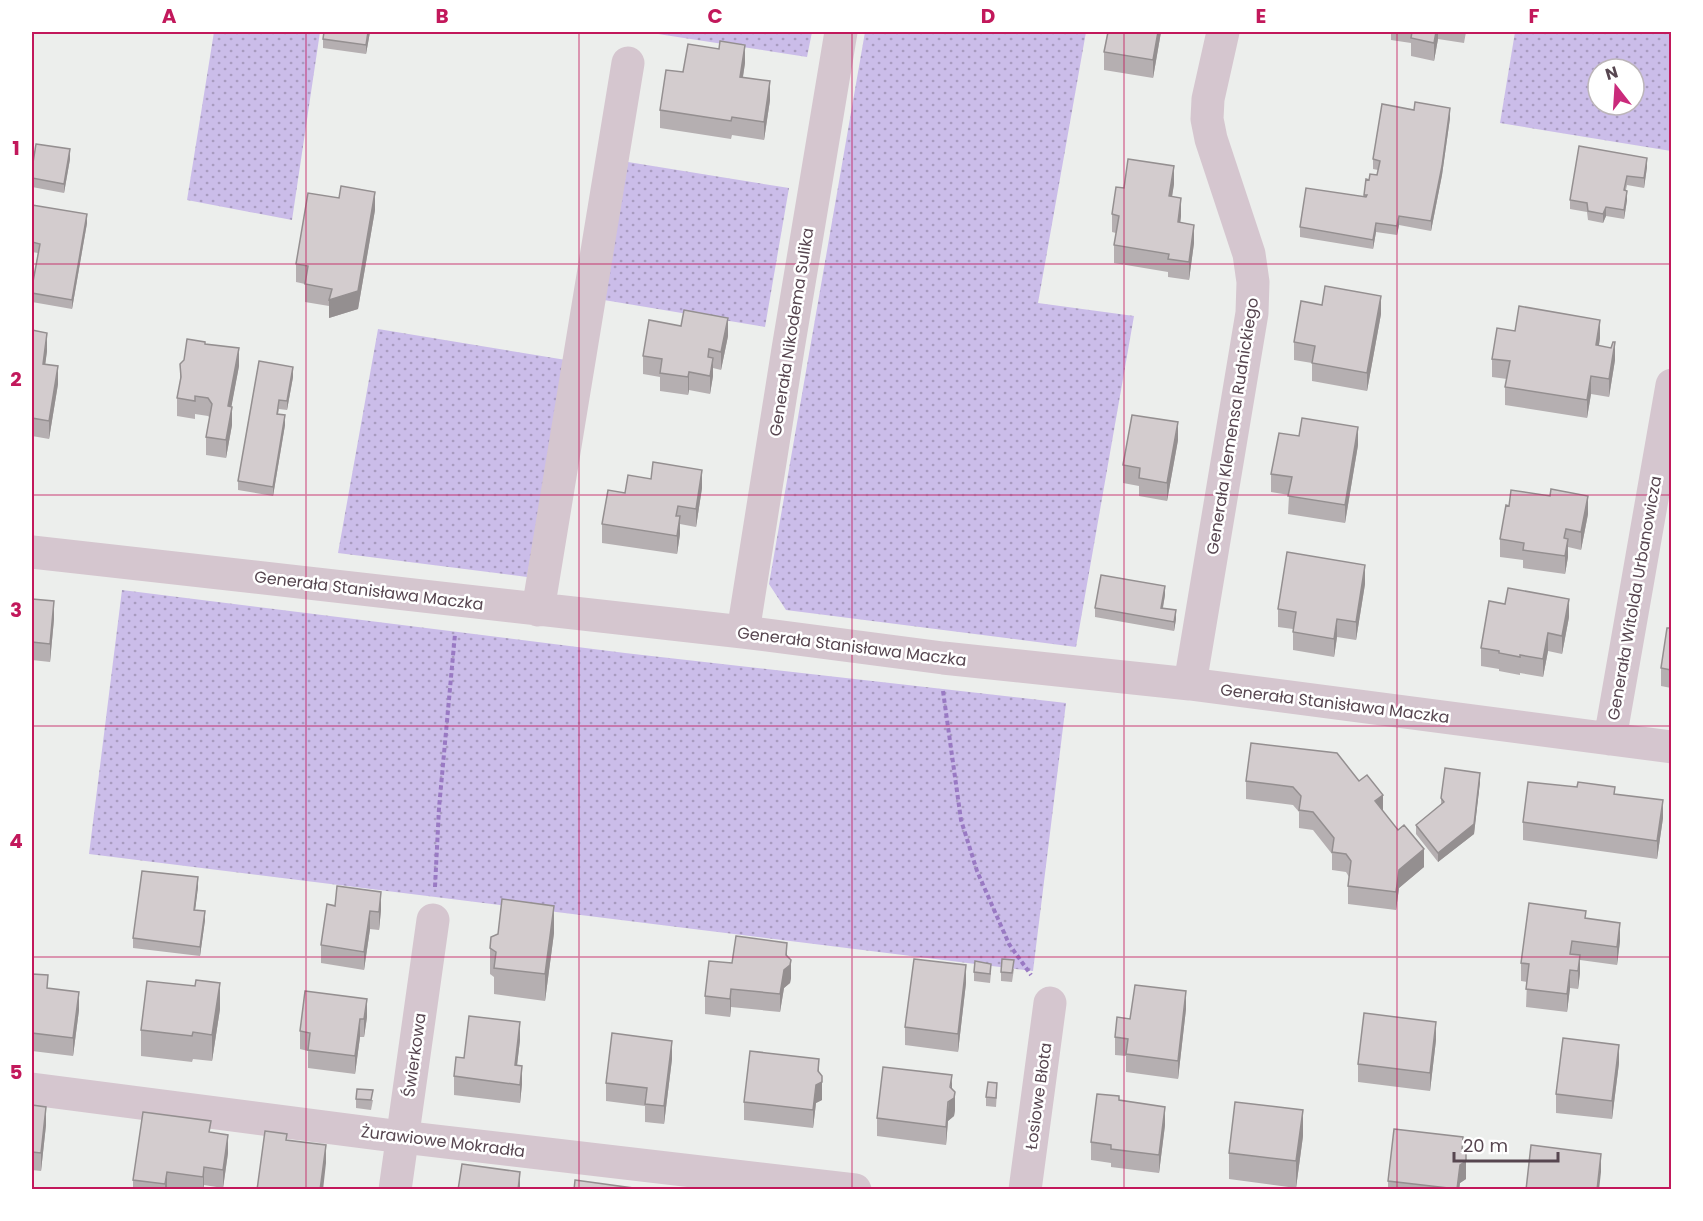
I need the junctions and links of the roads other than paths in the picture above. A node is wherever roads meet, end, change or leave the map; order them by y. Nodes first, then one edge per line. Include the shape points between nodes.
1 (841, 32) edge
2 (1223, 32) edge
3 (628, 63) dead end
4 (1671, 385) edge
5 (32, 552) edge
6 (538, 610) junction
7 (743, 632) junction
8 (1190, 684) junction
9 (1610, 739) junction
10 (1671, 747) edge
11 (433, 920) road end
12 (1050, 1003) road end
13 (32, 1089) edge
14 (402, 1137) junction
15 (395, 1190) edge
16 (855, 1190) edge
17 (1025, 1190) edge

1 - 7 street, Generała Nikodema Sulika
2 - 8 street, Generała Klemensa Rudnickiego via 1207,119 1249,254 1252,313
3 - 6 street
4 - 9 street, Generała Witolda Urbanowicza
5 - 6 street, Generała Stanisława Maczka
6 - 7 street, Generała Stanisława Maczka
7 - 8 street, Generała Stanisława Maczka
8 - 9 street, Generała Stanisława Maczka
9 - 10 street, Generała Stanisława Maczka
11 - 14 street, Świerkowa
12 - 17 street, Łosiowe Błota
13 - 14 street, Żurawiowe Mokradła
14 - 15 street, Świerkowa
14 - 16 street, Żurawiowe Mokradła

